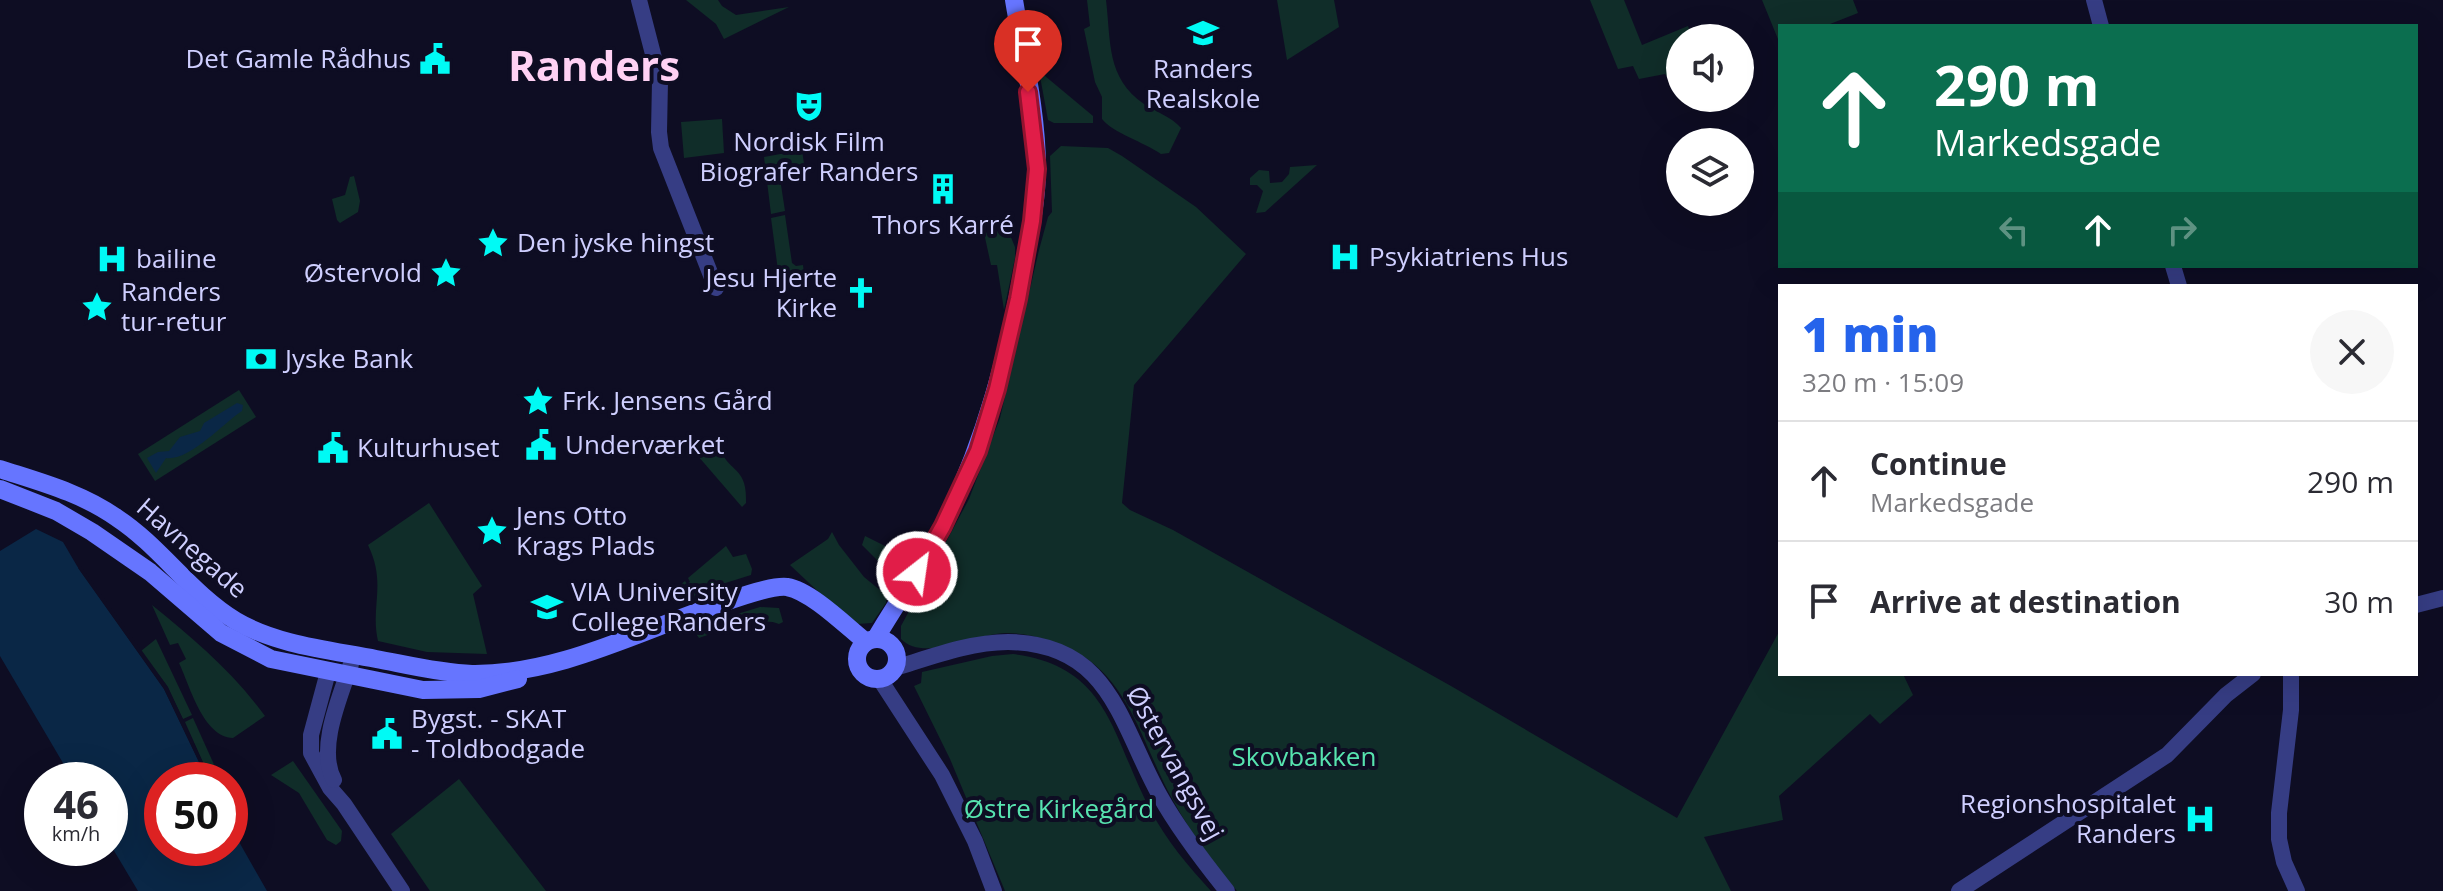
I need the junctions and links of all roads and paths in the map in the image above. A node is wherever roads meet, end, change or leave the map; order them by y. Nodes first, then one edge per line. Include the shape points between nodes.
1 (639, 0) edge
2 (1014, 0) edge
3 (2094, 0) edge
4 (2100, 24) edge
5 (716, 288) dead end
6 (0, 469) edge
7 (0, 489) edge
8 (2443, 598) edge
9 (2418, 604) edge
10 (584, 654) junction
11 (355, 655) junction
12 (881, 656) junction
13 (328, 672) junction
14 (347, 676) junction
15 (2250, 676) edge
16 (2291, 676) edge
17 (344, 804) junction
18 (402, 891) edge
19 (994, 891) edge
20 (1227, 891) edge
21 (1959, 891) edge
22 (2297, 891) edge

1 - 5 street via 660,81 661,148
2 - 12 main road via 1037,169 1018,299 978,451 943,526 895,608
3 - 4 street
6 - 11 main road, Havnegade via 68,491 116,516 204,599 239,622 281,639
7 - 13 main road, Havnegade via 92,532 235,642 271,659
8 - 9 street
10 - 11 main road, Havnegade via 472,674
10 - 12 main road via 767,591
10 - 14 main road, Havnegade via 497,685 456,691
11 - 14 street
12 - 19 street via 894,702 942,775
12 - 20 street, Østervangsvej via 1032,644 1071,658 1090,671 1117,704 1159,795
13 - 14 main road, Havnegade
13 - 17 street via 311,753
14 - 17 street via 326,756
15 - 21 street via 2167,755
16 - 22 street via 2279,839
17 - 18 street

